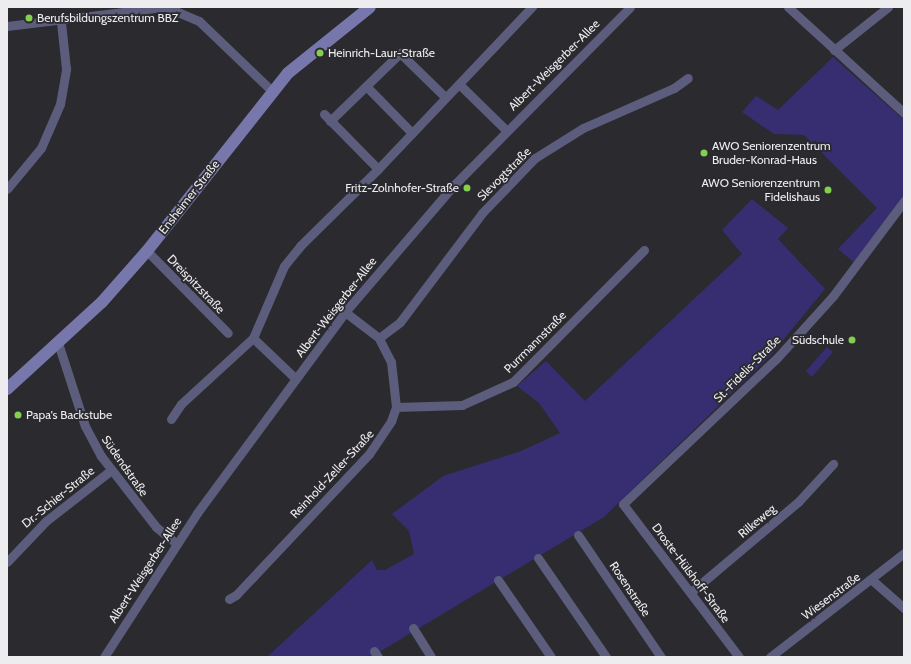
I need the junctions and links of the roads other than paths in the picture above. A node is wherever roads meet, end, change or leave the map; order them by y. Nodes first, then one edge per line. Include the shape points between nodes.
1 (164, 7) edge
2 (370, 7) edge
3 (532, 7) edge
4 (630, 7) edge
5 (788, 7) edge
6 (888, 7) edge
7 (181, 9) edge
8 (61, 22) junction
9 (7, 26) edge
10 (834, 50) junction
11 (688, 78) dead end
12 (459, 84) junction
13 (366, 86) junction
14 (272, 91) junction
15 (445, 97) junction
16 (904, 113) edge
17 (506, 130) junction
18 (412, 133) junction
19 (378, 169) junction
20 (7, 189) edge
21 (904, 201) edge
22 (644, 250) dead end
23 (147, 251) junction
24 (345, 312) junction
25 (228, 333) dead end
26 (253, 338) junction
27 (379, 338) junction
28 (58, 343) junction
29 (296, 379) junction
30 (7, 389) edge
31 (396, 407) junction
32 (171, 419) dead end
33 (833, 464) dead end
34 (110, 470) junction
35 (623, 504) joint
36 (578, 535) dead end
37 (177, 544) junction
38 (904, 553) edge
39 (538, 558) dead end
40 (7, 562) edge
41 (498, 580) dead end
42 (872, 580) junction
43 (691, 592) junction
44 (229, 599) dead end
45 (904, 608) edge
46 (413, 628) dead end
47 (104, 657) edge
48 (431, 657) edge
49 (552, 657) edge
50 (606, 657) edge
51 (661, 657) edge
52 (739, 657) edge
53 (770, 657) edge

1 - 7 street
1 - 8 street
2 - 14 main road, Ensheimer Straße via 300,62
3 - 12 street
4 - 17 street, Albert-Weisgerber-Allee
5 - 10 street
6 - 10 street
7 - 14 street via 208,29
8 - 9 street
8 - 20 street via 66,70 60,104 37,154
10 - 16 street
11 - 27 street, Slevogtstraße via 674,88 583,128 535,158 486,208 400,322
12 - 15 street
12 - 17 street
13 - 15 street via 400,53
13 - 18 street
13 - 19 street via 327,117
14 - 23 main road, Ensheimer Straße
15 - 18 street
17 - 24 street, Albert-Weisgerber-Allee via 425,216
18 - 19 street
19 - 26 street via 324,221 284,266
21 - 35 street, St.-Fidelis-Straße via 833,296 776,359
22 - 31 street, Purrmannstraße via 513,382 462,404
23 - 25 street, Dreispitzstraße
23 - 28 main road, Ensheimer Straße via 102,302
24 - 27 street, Reinhold-Zeller-Straße
24 - 29 street, Albert-Weisgerber-Allee
26 - 29 street
26 - 32 street via 181,404
27 - 31 street, Reinhold-Zeller-Straße via 394,374
28 - 30 main road, Ensheimer Straße
28 - 34 street, Südendstraße via 85,426
29 - 37 street, Albert-Weisgerber-Allee
31 - 44 street, Reinhold-Zeller-Straße via 386,432 369,454 236,595
33 - 43 street, Rilkeweg via 798,502
34 - 37 street, Südendstraße via 156,527
34 - 40 street, Dr.-Schier-Straße via 46,521
35 - 43 street, Droste-Hülshoff-Straße
36 - 51 street, Rosenstraße
37 - 47 street, Albert-Weisgerber-Allee
38 - 42 street, Wiesenstraße
39 - 50 street
41 - 49 street
42 - 45 street
42 - 53 street, Wiesenstraße
43 - 52 street, Droste-Hülshoff-Straße
46 - 48 street

